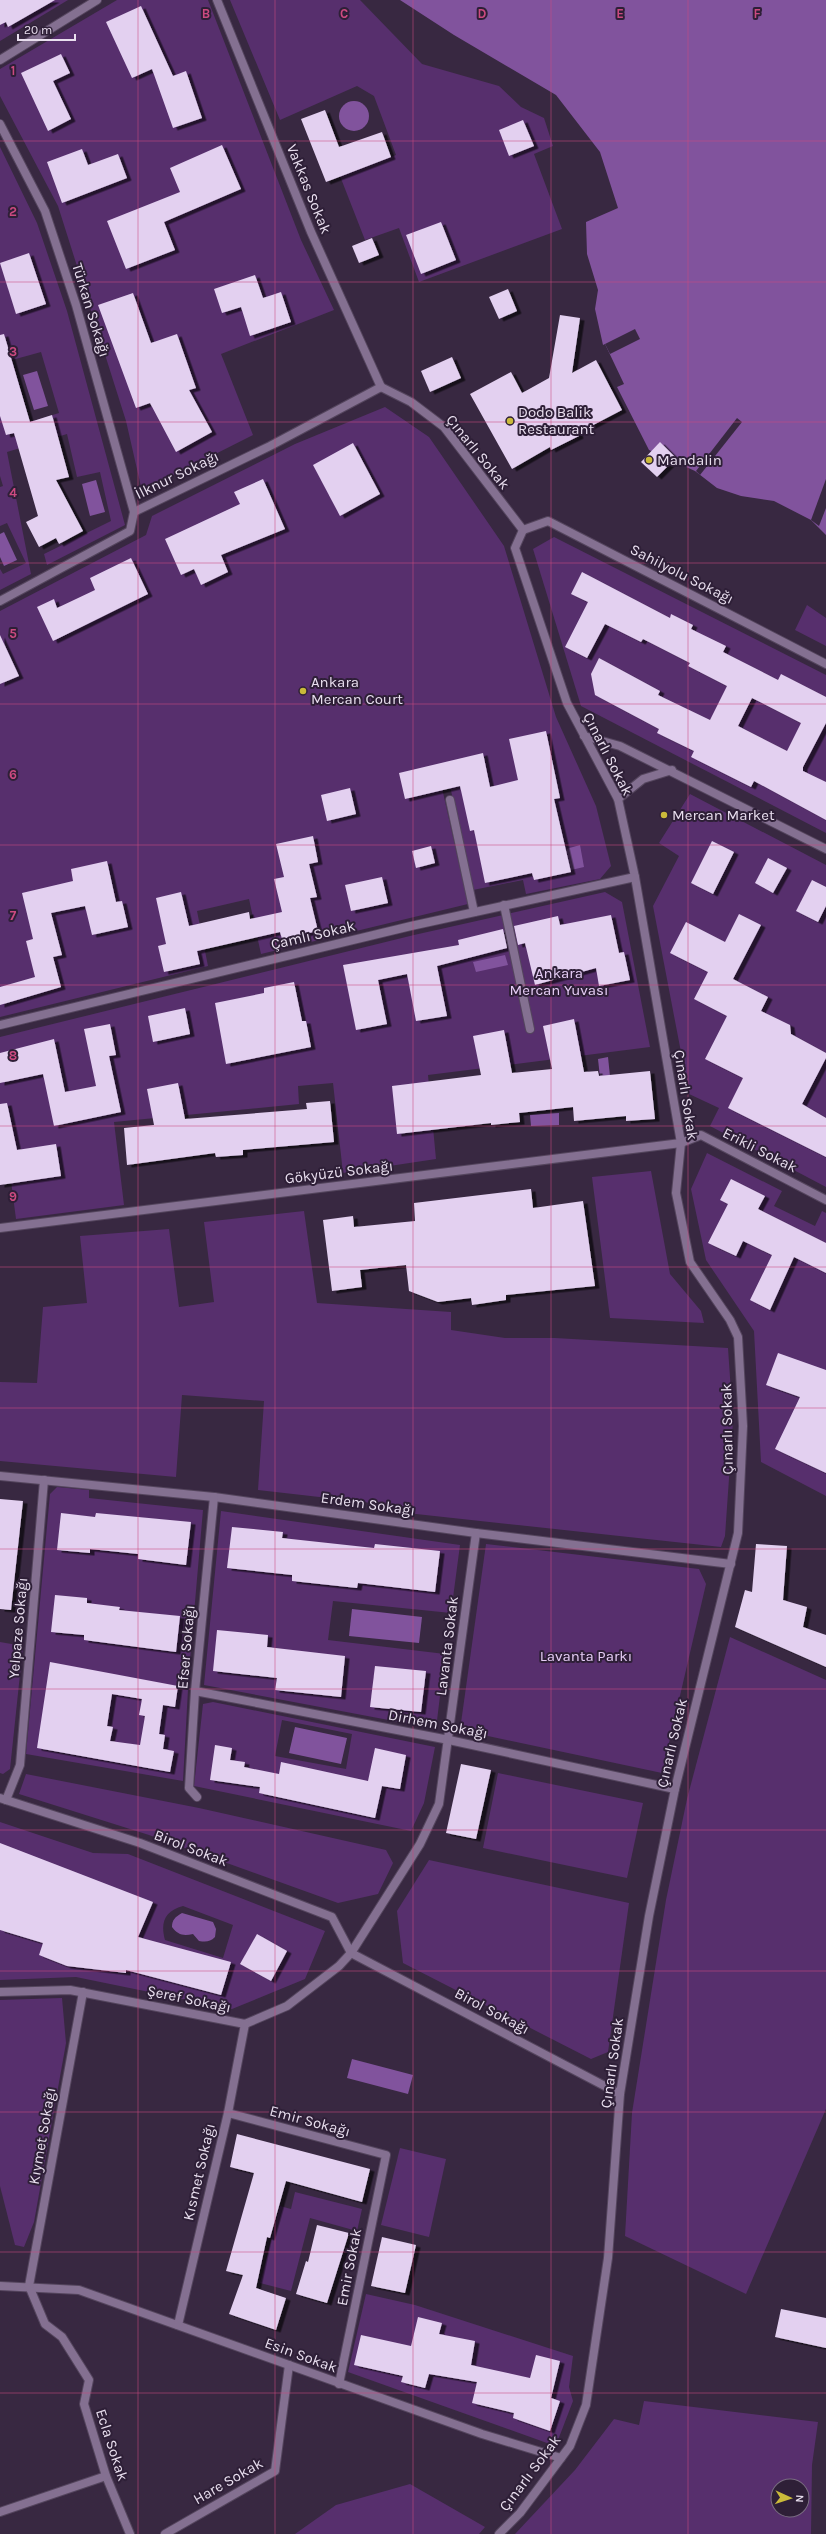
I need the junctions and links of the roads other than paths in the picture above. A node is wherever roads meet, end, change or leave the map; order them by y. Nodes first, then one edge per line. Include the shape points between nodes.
1 (97, 0) edge
2 (217, 0) edge
3 (0, 60) edge
4 (0, 124) edge
5 (380, 387) junction
6 (134, 512) junction
7 (523, 530) junction
8 (0, 601) edge
9 (826, 664) edge
10 (584, 736) junction
11 (672, 770) junction
12 (618, 799) junction
13 (450, 800) dead end
14 (826, 849) edge
15 (634, 877) junction
16 (504, 905) junction
17 (474, 912) junction
18 (0, 1024) edge
19 (530, 1029) dead end
20 (681, 1144) junction
21 (826, 1200) edge
22 (0, 1228) edge
23 (0, 1476) edge
24 (44, 1480) junction
25 (214, 1497) junction
26 (476, 1533) junction
27 (731, 1564) junction
28 (195, 1690) junction
29 (449, 1740) junction
30 (675, 1789) junction
31 (197, 1797) dead end
32 (3, 1799) edge
33 (351, 1953) junction
34 (0, 1992) edge
35 (83, 1992) junction
36 (245, 2024) junction
37 (620, 2094) junction
38 (228, 2113) junction
39 (386, 2155) joint
40 (0, 2286) edge
41 (29, 2286) junction
42 (178, 2325) junction
43 (289, 2365) junction
44 (339, 2384) junction
45 (561, 2458) junction
46 (106, 2476) junction
47 (0, 2512) edge
48 (130, 2534) edge
49 (165, 2534) edge
50 (500, 2534) edge

1 - 3 street
2 - 5 street, Vakkas Sokak via 311,232
4 - 6 street, Türkan Sokağı via 45,211 76,305
5 - 6 street, İlknur Sokağı via 270,446
5 - 7 street, Çınarlı Sokak via 411,402 444,427
6 - 8 street, İlknur Sokağı via 130,531
7 - 9 street, Sahilyolu Sokağı via 548,521
7 - 10 street, Çınarlı Sokak via 515,548 567,703
10 - 11 street via 620,746
10 - 12 street, Çınarlı Sokak
11 - 12 street via 643,778
11 - 14 street
12 - 15 street, Çınarlı Sokak
13 - 17 street
15 - 16 street, Çamlı Sokak
15 - 20 street, Çınarlı Sokak
16 - 17 street, Çamlı Sokak
16 - 19 street
17 - 18 street, Çamlı Sokak
20 - 21 street, Erikli Sokak via 701,1135
20 - 22 street, Gökyüzü Sokağı
20 - 27 street, Çınarlı Sokak via 676,1193 690,1262 730,1320 738,1337 743,1426 738,1533
23 - 24 street, Erdem Sokağı
24 - 25 street, Erdem Sokağı
24 - 32 street, Yelpaze Sokağı via 20,1765
25 - 26 street, Erdem Sokağı
25 - 28 street, Efser Sokağı
26 - 27 street, Erdem Sokağı
26 - 29 street, Lavanta Sokak
27 - 30 street, Çınarlı Sokak
28 - 29 street, Dirhem Sokağı
28 - 31 street, Efser Sokağı via 189,1788
29 - 30 street, Dirhem Sokağı
29 - 33 street, Lavanta Sokak via 439,1804 420,1844
30 - 37 street, Çınarlı Sokak via 649,1916
32 - 33 street, Birol Sokak via 140,1843 332,1917
33 - 36 street, Şeref Sokağı via 339,1966 287,2006
33 - 37 street, Birol Sokağı
34 - 35 street, Şeref Sokağı
35 - 36 street, Şeref Sokağı
35 - 41 street, Kıymet Sokağı
36 - 38 street, Kısmet Sokağı
37 - 45 street, Çınarlı Sokak via 608,2258 586,2405 570,2446
38 - 39 street, Emir Sokağı
38 - 42 street, Kısmet Sokağı
39 - 44 street, Emir Sokak
40 - 41 street, Esin Sokak
41 - 42 street, Esin Sokak via 78,2290
41 - 46 street, Ecla Sokak via 45,2324 62,2337 89,2380 84,2404
42 - 43 street, Esin Sokak
43 - 44 street, Esin Sokak
43 - 49 street, Hare Sokak via 274,2471
44 - 45 street, Esin Sokak via 482,2434
45 - 50 street, Çınarlı Sokak via 520,2513
46 - 47 street
46 - 48 street, Ecla Sokak

